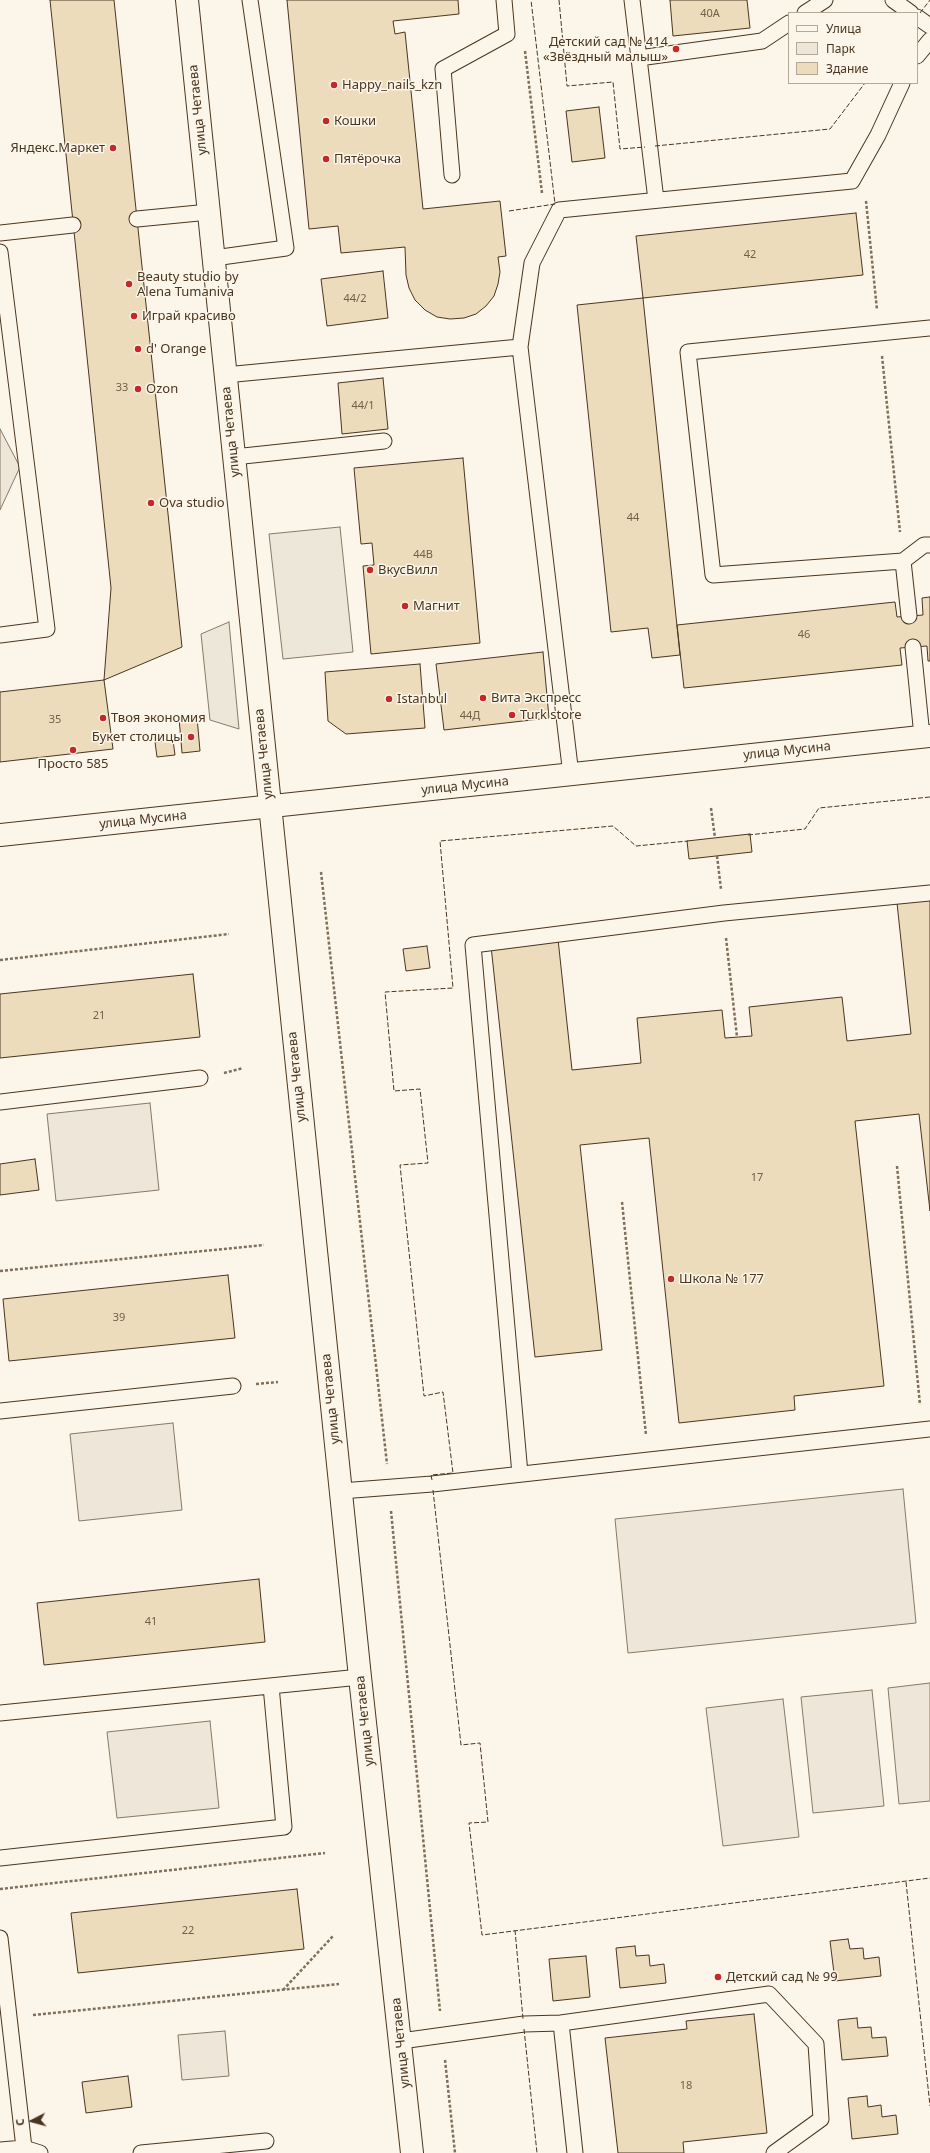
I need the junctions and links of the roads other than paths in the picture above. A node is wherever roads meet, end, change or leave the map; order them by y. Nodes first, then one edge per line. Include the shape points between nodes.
1 (187, 0) edge
2 (250, 0) edge
3 (504, 0) edge
4 (632, 0) edge
5 (825, 0) edge
6 (893, 0) edge
7 (807, 12) edge
8 (910, 12) edge
9 (918, 18) edge
10 (788, 25) edge
11 (930, 26) edge
12 (930, 40) edge
13 (918, 55) edge
14 (639, 58) junction
15 (902, 84) edge
16 (452, 175) dead end
17 (656, 200) junction
18 (209, 212) junction
19 (136, 219) dead end
20 (73, 226) dead end
21 (0, 234) edge
22 (0, 252) edge
23 (214, 258) junction
24 (930, 328) edge
25 (520, 347) junction
26 (225, 375) junction
27 (384, 440) dead end
28 (234, 457) junction
29 (930, 545) edge
30 (903, 561) junction
31 (909, 616) dead end
32 (0, 634) edge
33 (913, 647) dead end
34 (926, 736) edge
35 (571, 775) junction
36 (270, 807) junction
37 (0, 835) edge
38 (930, 893) edge
39 (200, 1078) dead end
40 (0, 1102) edge
41 (233, 1386) dead end
42 (0, 1411) edge
43 (926, 1429) edge
44 (520, 1474) junction
45 (341, 1491) junction
46 (360, 1677) junction
47 (271, 1686) junction
48 (0, 1713) edge
49 (0, 1858) edge
50 (0, 1938) edge
51 (561, 2023) junction
52 (401, 2041) junction
53 (266, 2141) dead end
54 (24, 2148) junction
55 (0, 2150) edge
56 (40, 2153) edge
57 (141, 2153) edge
58 (412, 2153) edge
59 (575, 2153) edge
60 (774, 2153) edge

1 - 18 street, улица Четаева
2 - 23 lane via 286,248
3 - 16 lane via 507,34 443,69
4 - 14 lane
5 - 7 lane
6 - 8 lane
9 - 11 lane
10 - 14 lane via 762,41
12 - 13 lane
14 - 17 lane
15 - 17 lane via 878,135 852,181
17 - 25 lane via 559,210 532,263
18 - 19 lane
18 - 23 street, улица Четаева
20 - 21 lane
22 - 32 lane via 47,629
23 - 26 street, улица Четаева
24 - 30 lane via 688,352 713,575
25 - 26 lane
25 - 35 lane
26 - 28 street, улица Четаева
27 - 28 lane
28 - 36 street, улица Четаева
29 - 30 lane via 924,545
30 - 31 lane
33 - 34 lane
34 - 35 street, улица Мусина
35 - 36 street, улица Мусина
36 - 37 street, улица Мусина
36 - 45 street, улица Четаева
38 - 44 lane via 724,913 473,945
39 - 40 lane
41 - 42 lane
43 - 44 lane
44 - 45 lane
45 - 46 street, улица Четаева
46 - 47 lane
46 - 52 street, улица Четаева
47 - 48 lane
47 - 49 lane via 284,1827
50 - 54 lane
51 - 52 lane via 524,2024
51 - 59 lane
51 - 60 lane via 769,1994 816,2044 821,2119
52 - 58 street, улица Четаева
53 - 57 lane
54 - 55 lane
54 - 56 lane

